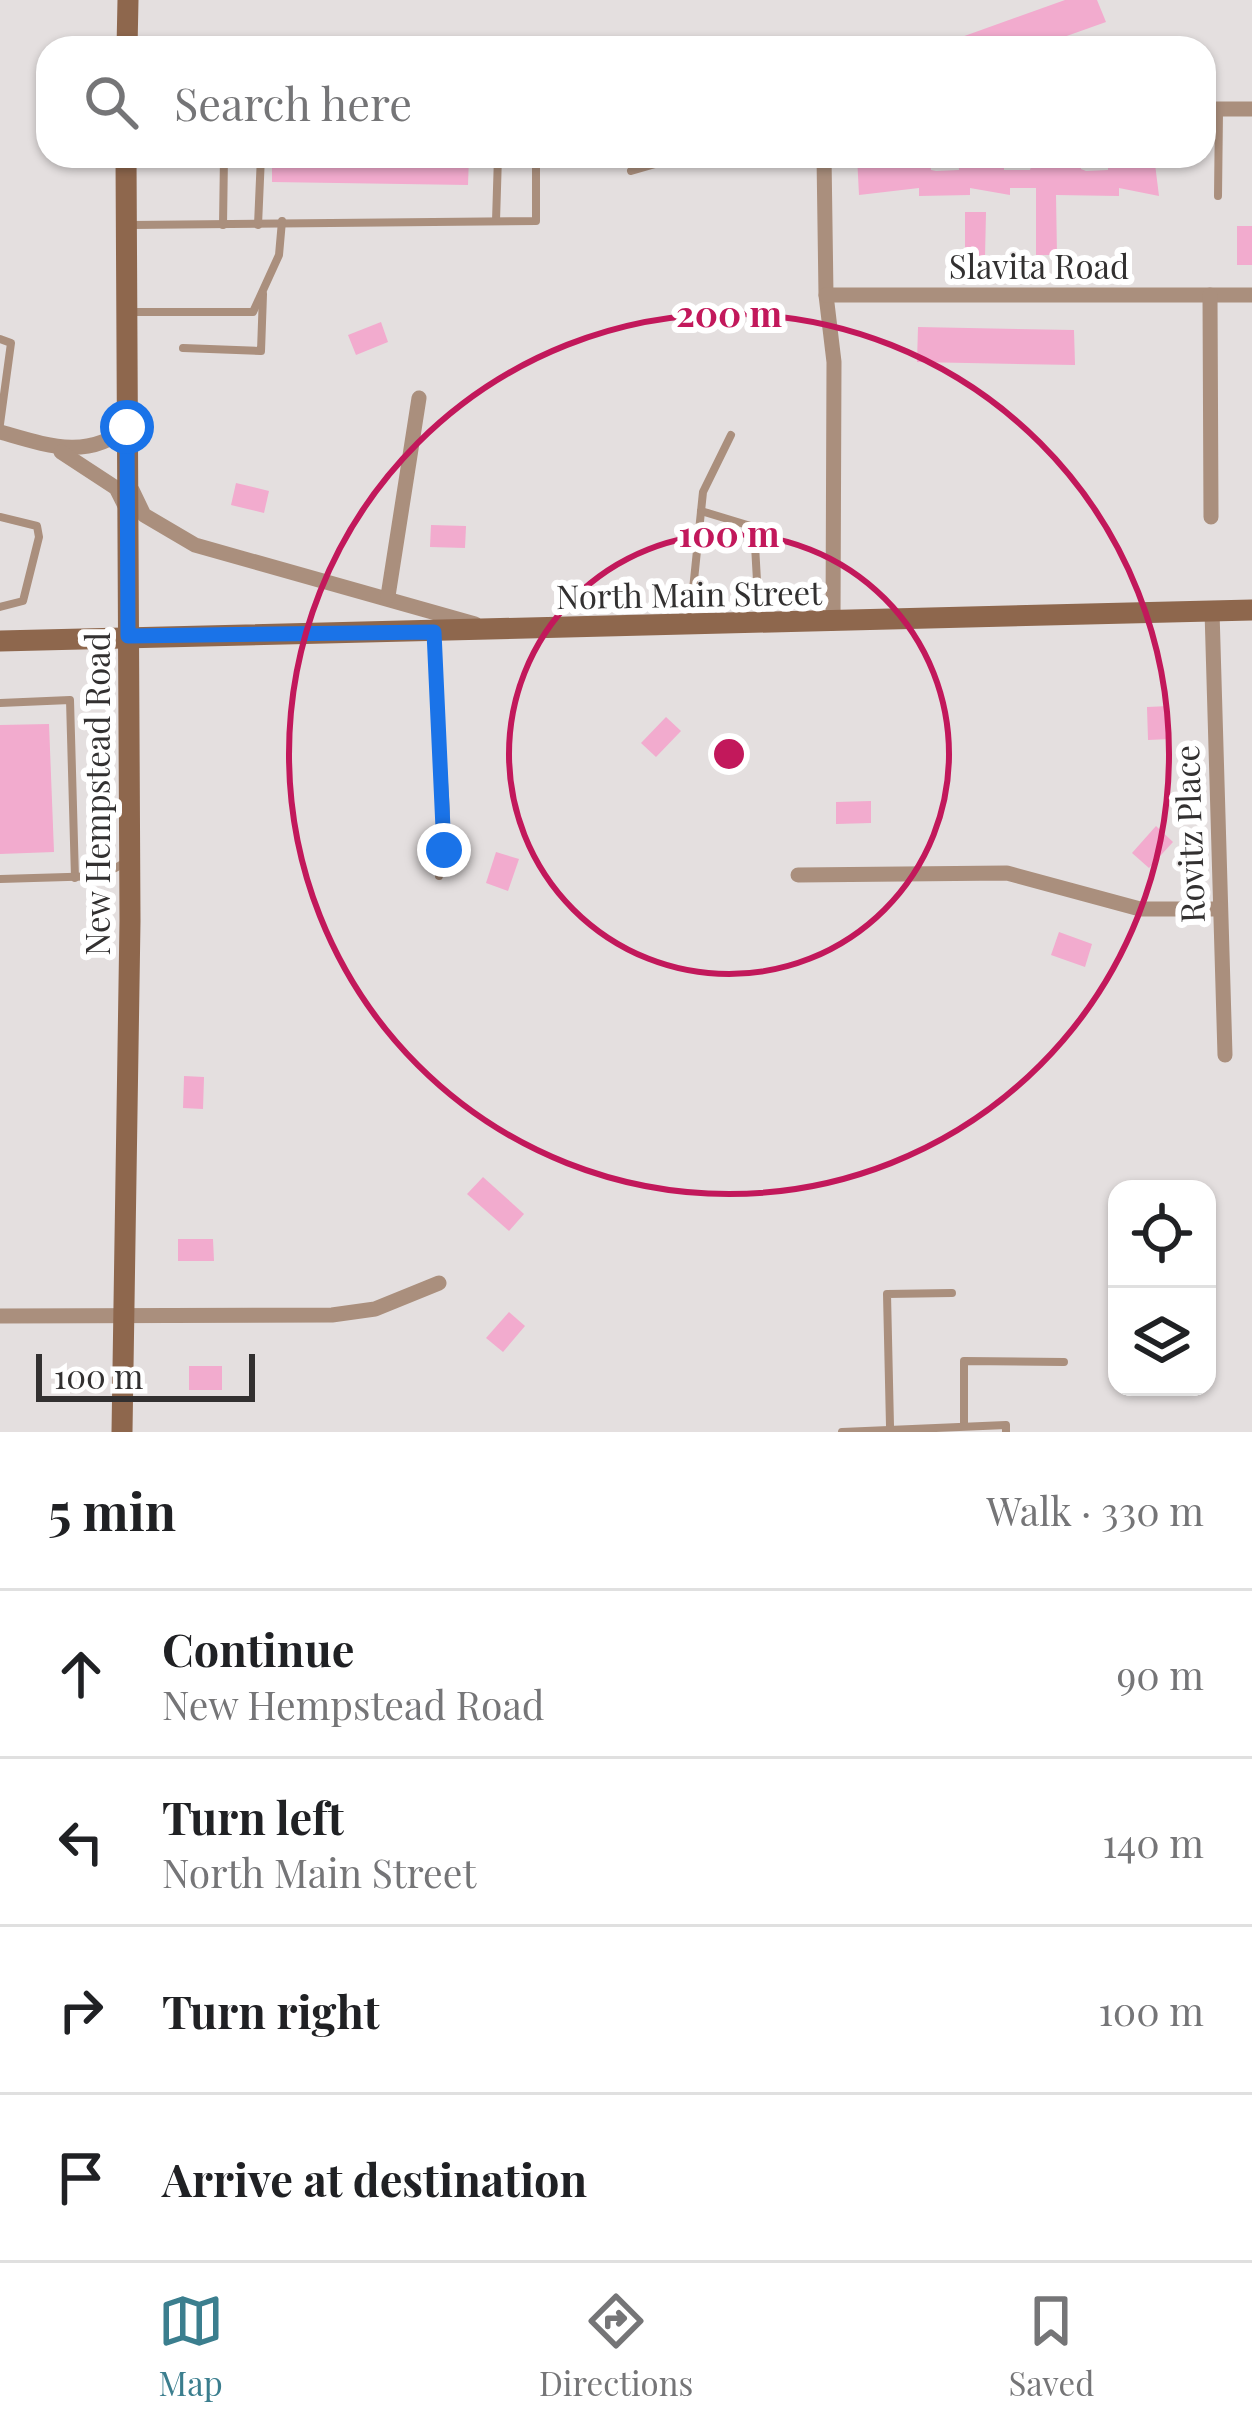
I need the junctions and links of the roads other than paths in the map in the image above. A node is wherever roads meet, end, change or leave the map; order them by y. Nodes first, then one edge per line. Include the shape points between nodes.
1 (128, 0) edge
2 (128, 36) edge
3 (1252, 109) edge
4 (1216, 110) edge
5 (126, 168) edge
6 (224, 168) edge
7 (260, 168) edge
8 (498, 168) edge
9 (536, 168) edge
10 (642, 168) edge
11 (822, 168) edge
12 (1215, 168) edge
13 (632, 171) dead end
14 (1217, 196) dead end
15 (282, 220) junction
16 (496, 221) junction
17 (125, 225) junction
18 (223, 226) junction
19 (258, 226) junction
20 (263, 286) junction
21 (826, 295) junction
22 (1210, 295) junction
23 (1252, 295) edge
24 (125, 312) junction
25 (0, 339) edge
26 (183, 348) dead end
27 (419, 398) dead end
28 (127, 427) junction
29 (0, 428) edge
30 (731, 435) dead end
31 (48, 445) junction
32 (128, 477) junction
33 (700, 511) junction
34 (0, 517) edge
35 (129, 517) junction
36 (1211, 517) dead end
37 (388, 596) junction
38 (0, 607) edge
39 (1252, 610) edge
40 (1212, 611) junction
41 (833, 622) junction
42 (760, 624) junction
43 (689, 626) junction
44 (495, 631) junction
45 (434, 632) junction
46 (128, 636) junction
47 (0, 641) edge
48 (0, 703) edge
49 (128, 862) junction
50 (798, 875) dead end
51 (439, 876) dead end
52 (75, 878) junction
53 (0, 879) edge
54 (1219, 909) junction
55 (1225, 1054) dead end
56 (439, 1282) dead end
57 (952, 1293) dead end
58 (0, 1316) edge
59 (122, 1316) junction
60 (1064, 1362) dead end
61 (964, 1425) junction
62 (890, 1426) junction
63 (913, 1428) edge
64 (122, 1432) edge
65 (842, 1432) edge
66 (1006, 1432) edge

1 - 2 street
3 - 4 street
5 - 17 street, New Hempstead Road
6 - 18 lane
7 - 19 lane
8 - 16 lane
9 - 16 lane via 536,220
10 - 13 lane
11 - 21 street
12 - 14 lane
15 - 16 lane
15 - 19 lane
15 - 20 lane via 280,255
17 - 18 lane
17 - 24 street, New Hempstead Road
18 - 19 lane
20 - 24 lane via 253,312
20 - 26 lane via 261,351
21 - 22 street, Slavita Road
21 - 41 street via 834,362
22 - 23 street, Slavita Road
22 - 36 street
24 - 28 street, New Hempstead Road
25 - 29 lane via 11,343 12,356
27 - 37 street
28 - 31 street via 91,448
28 - 32 street, New Hempstead Road
29 - 31 street
30 - 33 lane
31 - 35 street via 116,488
32 - 35 street, New Hempstead Road
32 - 37 street via 144,515 195,544
33 - 42 lane via 754,527
33 - 43 lane
34 - 38 lane via 37,526 39,537 23,601
35 - 46 street, New Hempstead Road
37 - 44 street
39 - 40 street, North Main Street
40 - 41 street, North Main Street
40 - 54 street, Rovitz Place
41 - 42 street, North Main Street
42 - 43 street, North Main Street
43 - 44 street, North Main Street
44 - 45 street, North Main Street
45 - 46 street, North Main Street
45 - 51 lane via 446,812
46 - 47 street, North Main Street
46 - 49 street, New Hempstead Road
48 - 52 lane via 70,700
49 - 52 lane
49 - 59 street, New Hempstead Road
50 - 54 street via 1007,873 1140,909
52 - 53 lane
54 - 55 street, Rovitz Place
56 - 59 street via 375,1309 332,1315
57 - 62 lane via 887,1294
58 - 59 street
59 - 64 street, New Hempstead Road
60 - 61 lane via 964,1361
61 - 63 lane
61 - 66 lane via 1006,1425
62 - 63 lane
62 - 65 lane

